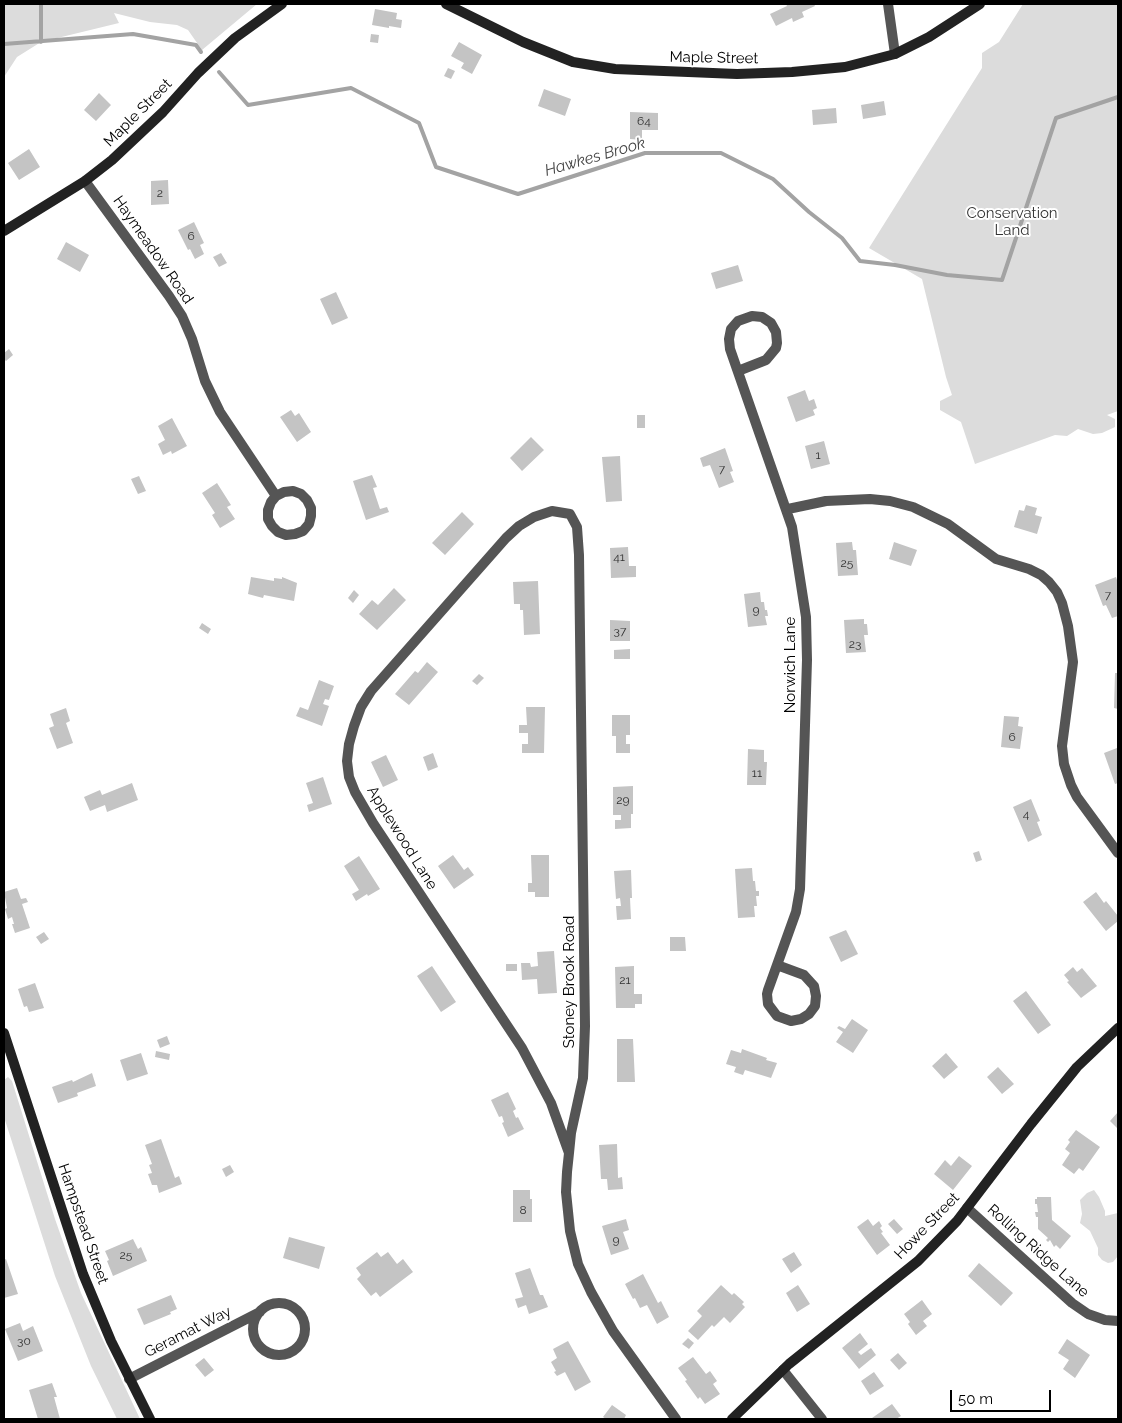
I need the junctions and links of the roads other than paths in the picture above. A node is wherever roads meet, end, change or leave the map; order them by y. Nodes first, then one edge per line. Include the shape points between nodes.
1 (282, 4) edge
2 (446, 4) edge
3 (888, 4) edge
4 (980, 4) edge
5 (895, 54) junction
6 (85, 181) junction
7 (4, 231) edge
8 (738, 371) junction
9 (276, 496) junction
10 (788, 509) junction
11 (570, 514) joint
12 (1118, 853) edge
13 (777, 965) junction
14 (1118, 1028) edge
15 (4, 1033) edge
16 (569, 1153) junction
17 (967, 1208) junction
18 (260, 1312) junction
19 (1118, 1321) edge
20 (783, 1370) junction
21 (129, 1378) junction
22 (150, 1419) edge
23 (676, 1419) edge
24 (732, 1419) edge
25 (822, 1419) edge

1 - 6 street, Maple Street via 235,38 198,72 163,112
2 - 5 street, Maple Street via 573,62 615,69 737,74 792,72 845,67
3 - 5 street
4 - 5 street, Maple Street
6 - 7 street, Maple Street
6 - 9 street, Haymeadow Road via 178,309 220,412
8 - 8 street, Norwich Lane via 729,344 731,329 742,318 762,317 776,332 776,348 766,360
8 - 10 street, Norwich Lane
9 - 9 street via 268,510 272,526 286,535 303,531 311,516 307,500 293,491
10 - 12 street via 848,499 898,503 930,514 996,559 1041,575 1049,582 1062,602 1073,662 1062,746 1064,764 1085,809
10 - 13 street, Norwich Lane via 802,582 807,660 800,889 796,912
11 - 16 street, Stoney Brook Road via 577,527 579,556 585,1026 583,1078
11 - 16 street, Applewood Lane via 552,511 534,517 506,538 371,691 354,726 347,761 355,792 373,823 522,1048 551,1103
13 - 13 street, Norwich Lane via 804,975 814,986 814,1006 801,1019 781,1019 768,1004 768,990
14 - 17 street, Howe Street via 1077,1068
15 - 21 street, Hampstead Street via 83,1274
16 - 23 street, Stoney Brook Road via 567,1212 578,1264 613,1332
17 - 19 street, Rolling Ridge Lane via 1072,1303 1088,1314
17 - 20 street, Howe Street via 918,1261
18 - 18 street, Geramat Way via 274,1303 283,1303 299,1311 305,1327 301,1344 287,1354 270,1354 263,1350 254,1336 253,1327
18 - 21 street, Geramat Way
20 - 24 street, Howe Street
20 - 25 street
21 - 22 street, Hampstead Street

